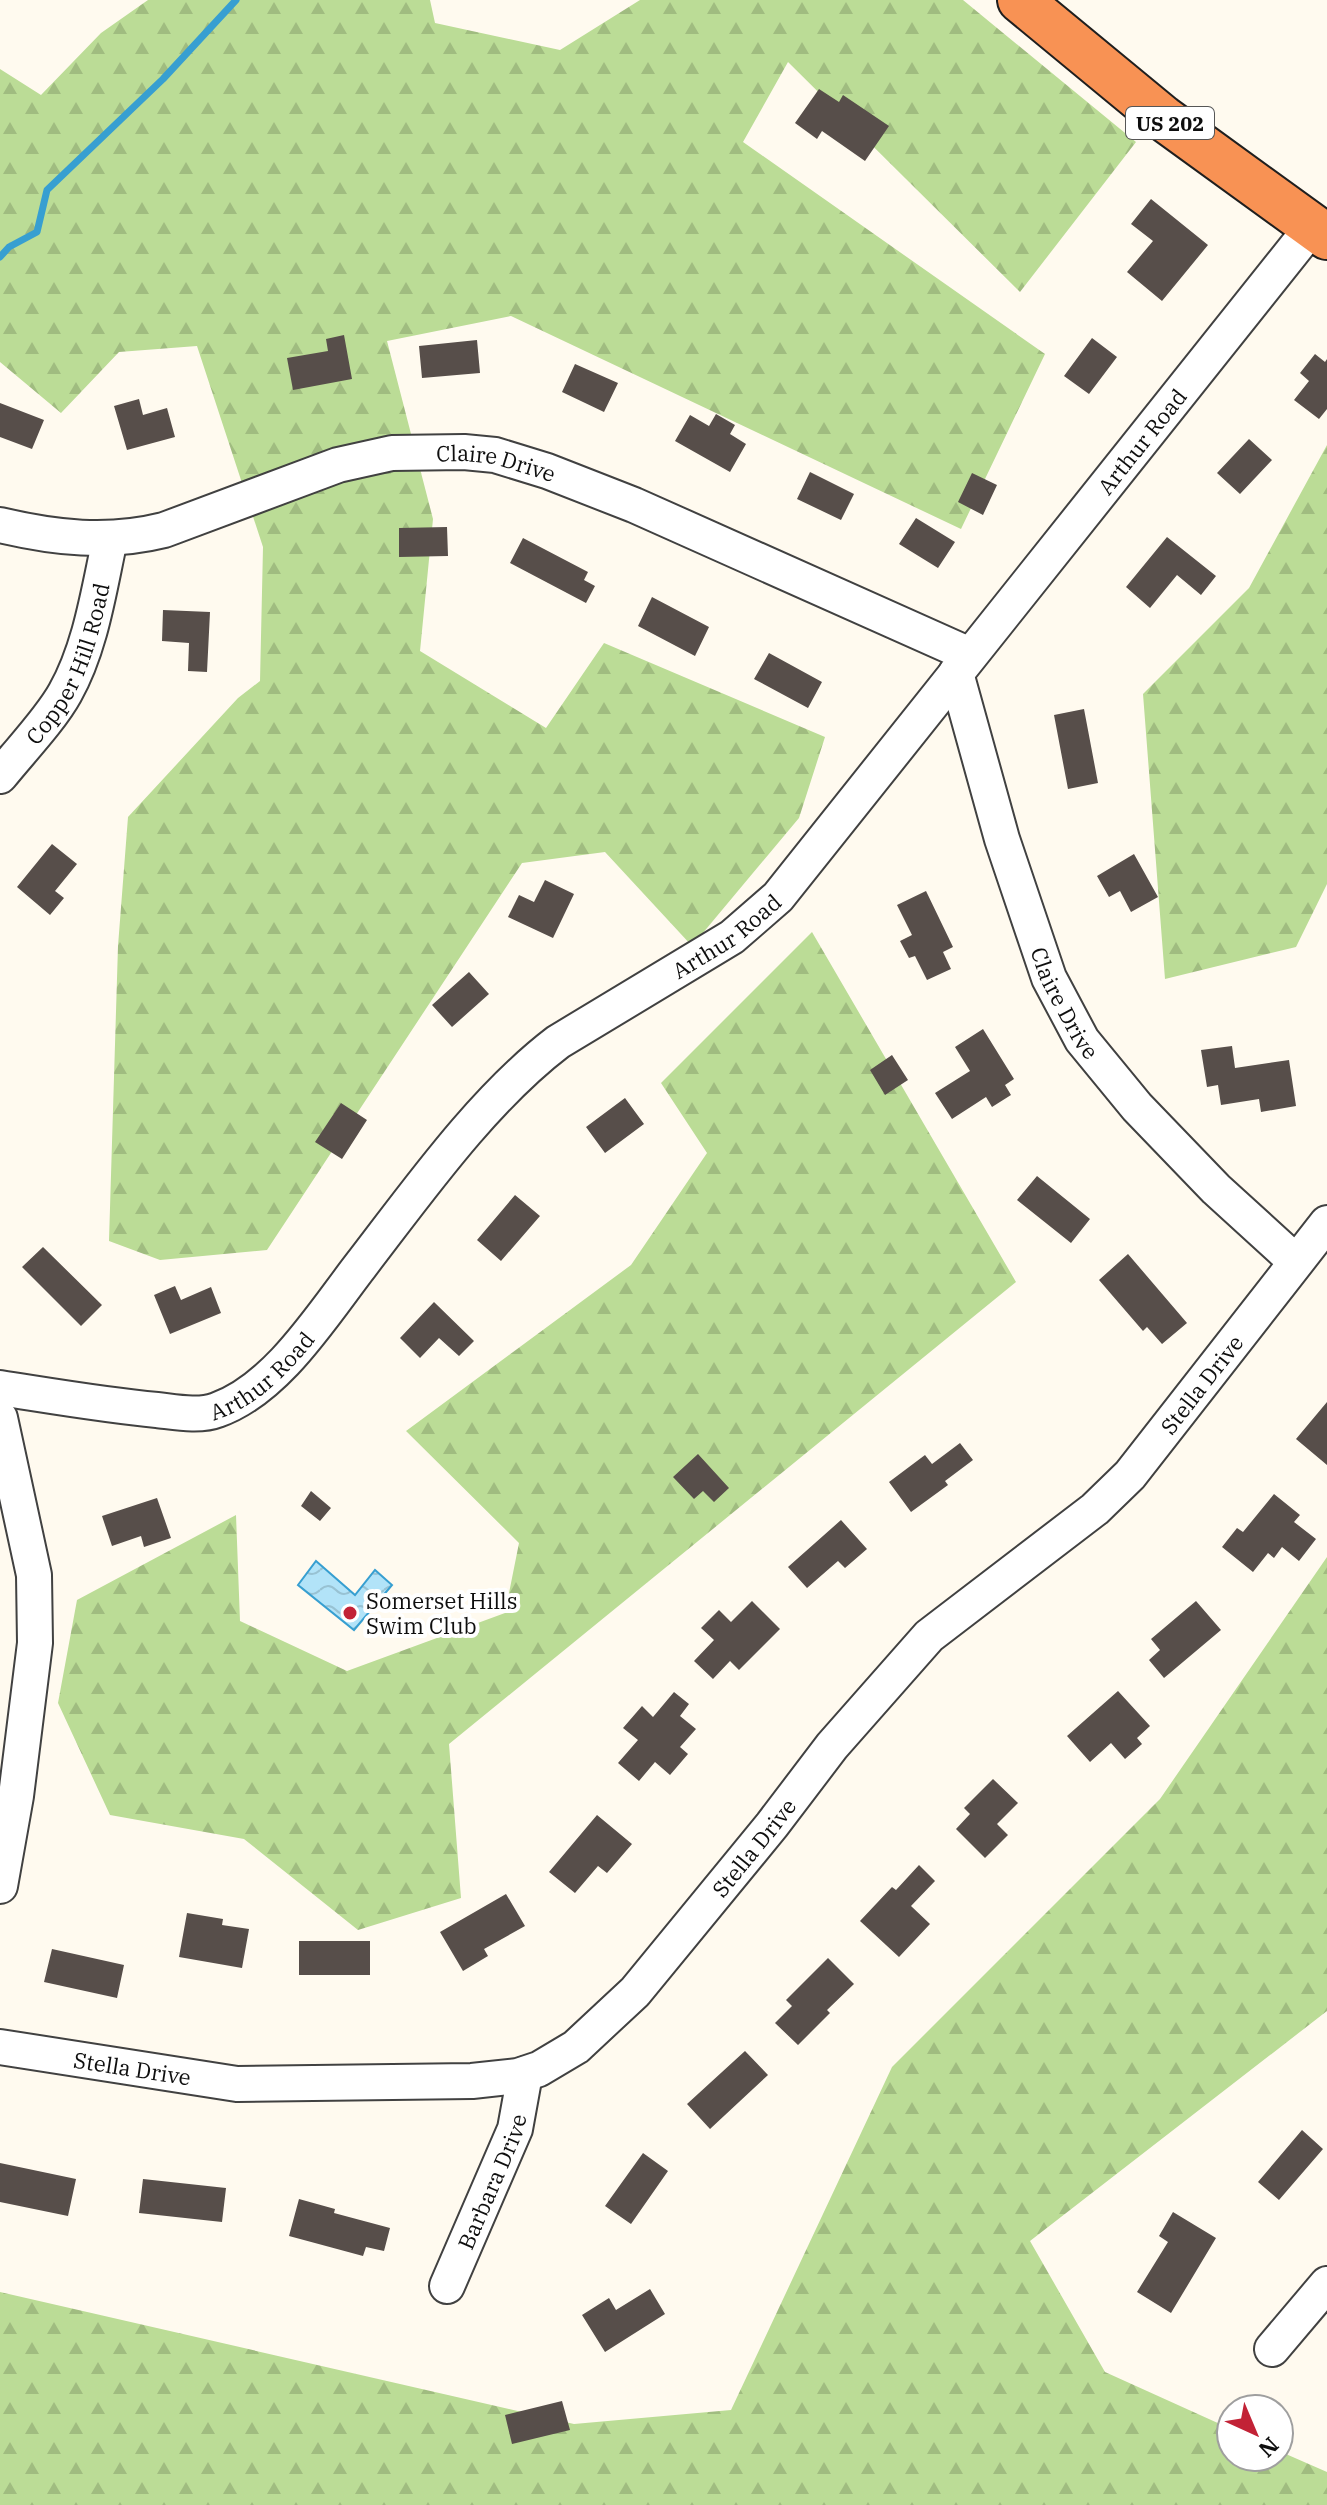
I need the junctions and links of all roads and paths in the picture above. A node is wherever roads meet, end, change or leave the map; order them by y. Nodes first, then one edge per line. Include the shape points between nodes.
1 (1020, 0) edge
2 (1320, 232) edge
3 (0, 525) edge
4 (110, 539) junction
5 (963, 664) junction
6 (0, 776) edge
7 (1327, 1223) edge
8 (1295, 1261) junction
9 (0, 1388) edge
10 (0, 1418) edge
11 (0, 1886) edge
12 (0, 2047) edge
13 (525, 2074) junction
14 (1327, 2284) edge
15 (447, 2286) dead end
16 (1272, 2349) dead end

1 - 2 highway, US 202 via 1163,118
2 - 5 street, Arthur Road
3 - 4 street, Claire Drive via 75,539
4 - 5 street, Claire Drive via 164,530 338,465 392,453 495,455 634,505
4 - 6 street, Copper Hill Road via 95,606 65,694
5 - 8 street, Claire Drive via 1002,839 1049,978 1082,1040 1216,1189
5 - 9 street, Arthur Road via 778,897 732,937 532,1062 442,1160 293,1352 250,1392 215,1411 189,1413
7 - 8 street, Stella Drive
8 - 13 street, Stella Drive via 1130,1475 1095,1509 929,1636 832,1746 635,1992 576,2047
10 - 11 street via 34,1575 35,1643
12 - 13 street, Stella Drive via 237,2084 472,2081
13 - 15 street, Barbara Drive via 515,2129
14 - 16 street

